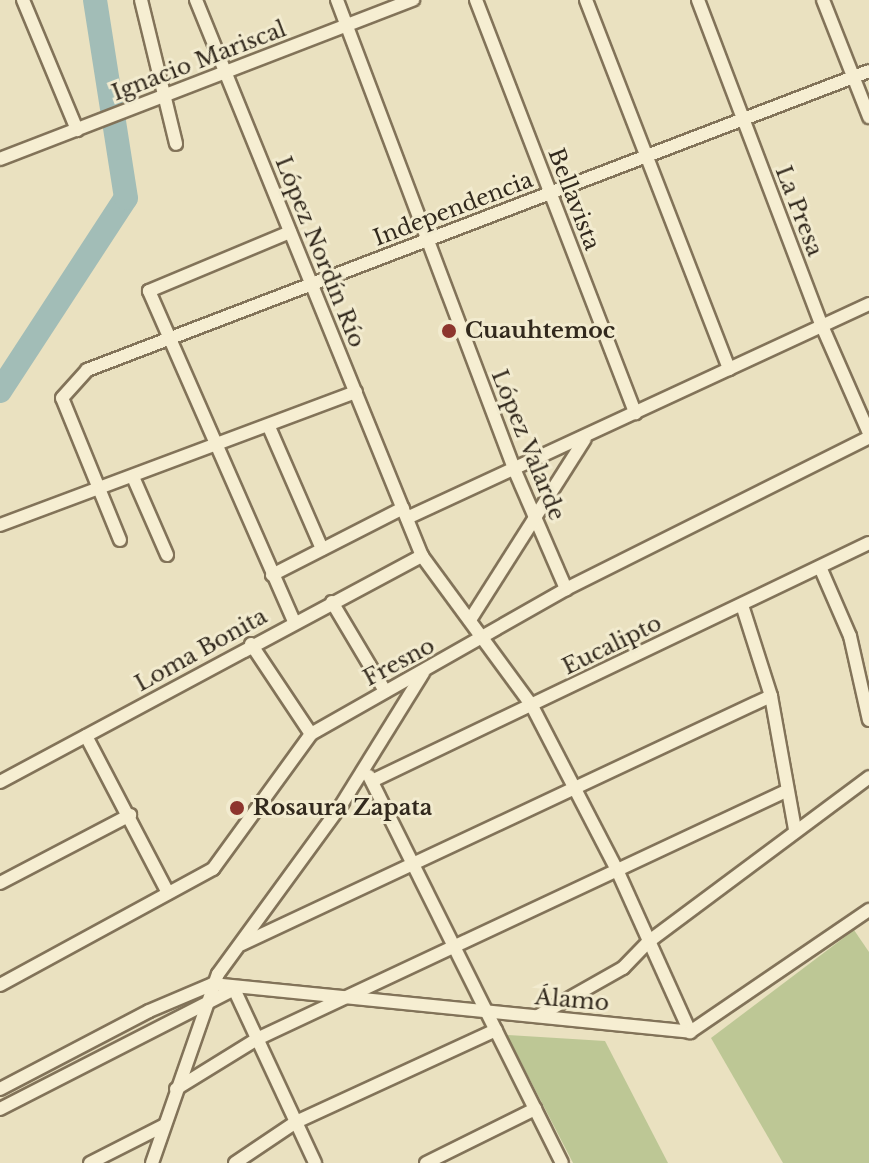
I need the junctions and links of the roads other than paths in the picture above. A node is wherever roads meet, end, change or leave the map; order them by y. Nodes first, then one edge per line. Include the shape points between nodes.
1 (23, 0) edge
2 (141, 0) edge
3 (196, 0) edge
4 (337, 0) edge
5 (413, 0) edge
6 (476, 0) edge
7 (586, 0) edge
8 (698, 0) edge
9 (823, 0) edge
10 (347, 25) junction
11 (869, 71) edge
12 (225, 72) junction
13 (853, 77) junction
14 (157, 99) junction
15 (869, 117) edge
16 (743, 119) junction
17 (82, 128) junction
18 (176, 144) dead end
19 (646, 156) junction
20 (0, 159) edge
21 (550, 193) junction
22 (290, 232) junction
23 (429, 240) junction
24 (312, 284) junction
25 (869, 304) edge
26 (822, 326) junction
27 (170, 339) junction
28 (729, 369) junction
29 (356, 392) junction
30 (635, 413) junction
31 (269, 427) junction
32 (869, 435) edge
33 (585, 439) junction
34 (216, 447) junction
35 (515, 471) junction
36 (133, 477) junction
37 (100, 489) junction
38 (405, 513) junction
39 (536, 521) junction
40 (0, 525) edge
41 (120, 540) dead end
42 (869, 543) edge
43 (322, 549) junction
44 (167, 555) dead end
45 (422, 556) junction
46 (820, 567) junction
47 (272, 575) junction
48 (566, 589) junction
49 (332, 602) junction
50 (742, 605) junction
51 (470, 620) junction
52 (294, 622) junction
53 (482, 640) junction
54 (251, 644) junction
55 (424, 671) junction
56 (385, 691) junction
57 (771, 696) junction
58 (532, 706) junction
59 (869, 720) edge
60 (311, 734) junction
61 (86, 736) junction
62 (364, 765) junction
63 (869, 777) edge
64 (372, 781) junction
65 (0, 782) edge
66 (572, 785) junction
67 (786, 791) junction
68 (130, 815) junction
69 (795, 829) junction
70 (413, 863) junction
71 (617, 870) junction
72 (0, 883) edge
73 (168, 893) junction
74 (869, 910) edge
75 (648, 942) junction
76 (242, 944) junction
77 (454, 946) junction
78 (213, 984) junction
79 (0, 985) edge
80 (234, 989) junction
81 (345, 998) junction
82 (202, 1007) junction
83 (487, 1013) junction
84 (537, 1016) junction
85 (496, 1030) junction
86 (690, 1032) junction
87 (257, 1039) junction
88 (0, 1089) edge
89 (176, 1089) junction
90 (0, 1109) edge
91 (535, 1109) junction
92 (296, 1122) junction
93 (163, 1126) junction
94 (90, 1163) edge
95 (152, 1163) edge
96 (235, 1163) edge
97 (315, 1163) edge
98 (426, 1163) edge
99 (562, 1163) edge

1 - 17 street
2 - 14 street
3 - 12 street, López Nordín Río
4 - 10 street, López Valarde
5 - 10 street, Ignacio Mariscal
6 - 21 street, Bellavista
7 - 19 street
8 - 16 street, La Presa
9 - 13 street
10 - 12 street, Ignacio Mariscal
10 - 23 street, López Valarde
11 - 13 street, Independencia
12 - 14 street, Ignacio Mariscal
12 - 22 street, López Nordín Río
13 - 15 street
13 - 16 street, Independencia
14 - 17 street, Ignacio Mariscal
14 - 18 street
16 - 19 street, Independencia
16 - 26 street, La Presa
17 - 20 street, Ignacio Mariscal
19 - 21 street, Independencia
19 - 28 street
21 - 23 street, Independencia
21 - 30 street, Bellavista
22 - 24 street, López Nordín Río
22 - 27 street via 149,291
23 - 24 street, Independencia
23 - 35 street, López Valarde
24 - 27 street, Independencia
24 - 29 street, López Nordín Río
25 - 26 street
26 - 28 street
26 - 32 street, La Presa
27 - 34 street
27 - 37 street, Independencia via 87,370 62,398
28 - 30 street
29 - 31 street
29 - 38 street, López Nordín Río
30 - 33 street
31 - 34 street
31 - 43 street
32 - 48 street, Fresno
33 - 35 street
33 - 39 street
34 - 36 street
34 - 47 street
35 - 38 street
35 - 39 street, López Valarde
36 - 37 street
36 - 44 street
37 - 40 street
37 - 41 street
38 - 43 street
38 - 45 street, López Nordín Río
39 - 48 street, López Valarde
39 - 51 street
42 - 46 street, Eucalipto
43 - 47 street
45 - 49 street, Loma Bonita
45 - 51 street, López Nordín Río
46 - 50 street, Eucalipto
46 - 59 street via 850,636
47 - 52 street
48 - 53 street, Fresno
49 - 52 street, Loma Bonita
49 - 56 street
50 - 57 street
50 - 58 street, Eucalipto
51 - 53 street, López Nordín Río
52 - 54 street, Loma Bonita
53 - 55 street, Fresno
53 - 58 street, López Nordín Río
54 - 60 street
54 - 61 street, Loma Bonita
55 - 56 street, Fresno
55 - 62 street
56 - 60 street, Fresno
57 - 66 street
57 - 67 street
58 - 64 street, Eucalipto
58 - 66 street, López Nordín Río
60 - 73 street, Fresno via 213,869
61 - 65 street, Loma Bonita
61 - 68 street
62 - 64 street
62 - 76 street
63 - 69 street
64 - 70 street
66 - 70 street
66 - 71 street, López Nordín Río
67 - 69 street
67 - 71 street
68 - 72 street
68 - 73 street
69 - 75 street
70 - 76 street
70 - 77 street
71 - 75 street, López Nordín Río
71 - 77 street
73 - 79 street, Fresno
74 - 86 street
75 - 84 street via 623,968
75 - 86 street, López Nordín Río
76 - 78 street
77 - 81 street
77 - 83 street
78 - 80 street, Álamo
78 - 82 street
78 - 88 street via 149,1011
80 - 81 street, Álamo
80 - 82 street
80 - 87 street
81 - 83 street, Álamo
81 - 87 street
82 - 89 street
82 - 90 street
83 - 84 street, Álamo
83 - 85 street
84 - 86 street, Álamo
85 - 91 street
85 - 92 street
87 - 89 street
87 - 92 street
89 - 93 street
91 - 98 street
91 - 99 street
92 - 96 street
92 - 97 street
93 - 94 street
93 - 95 street

